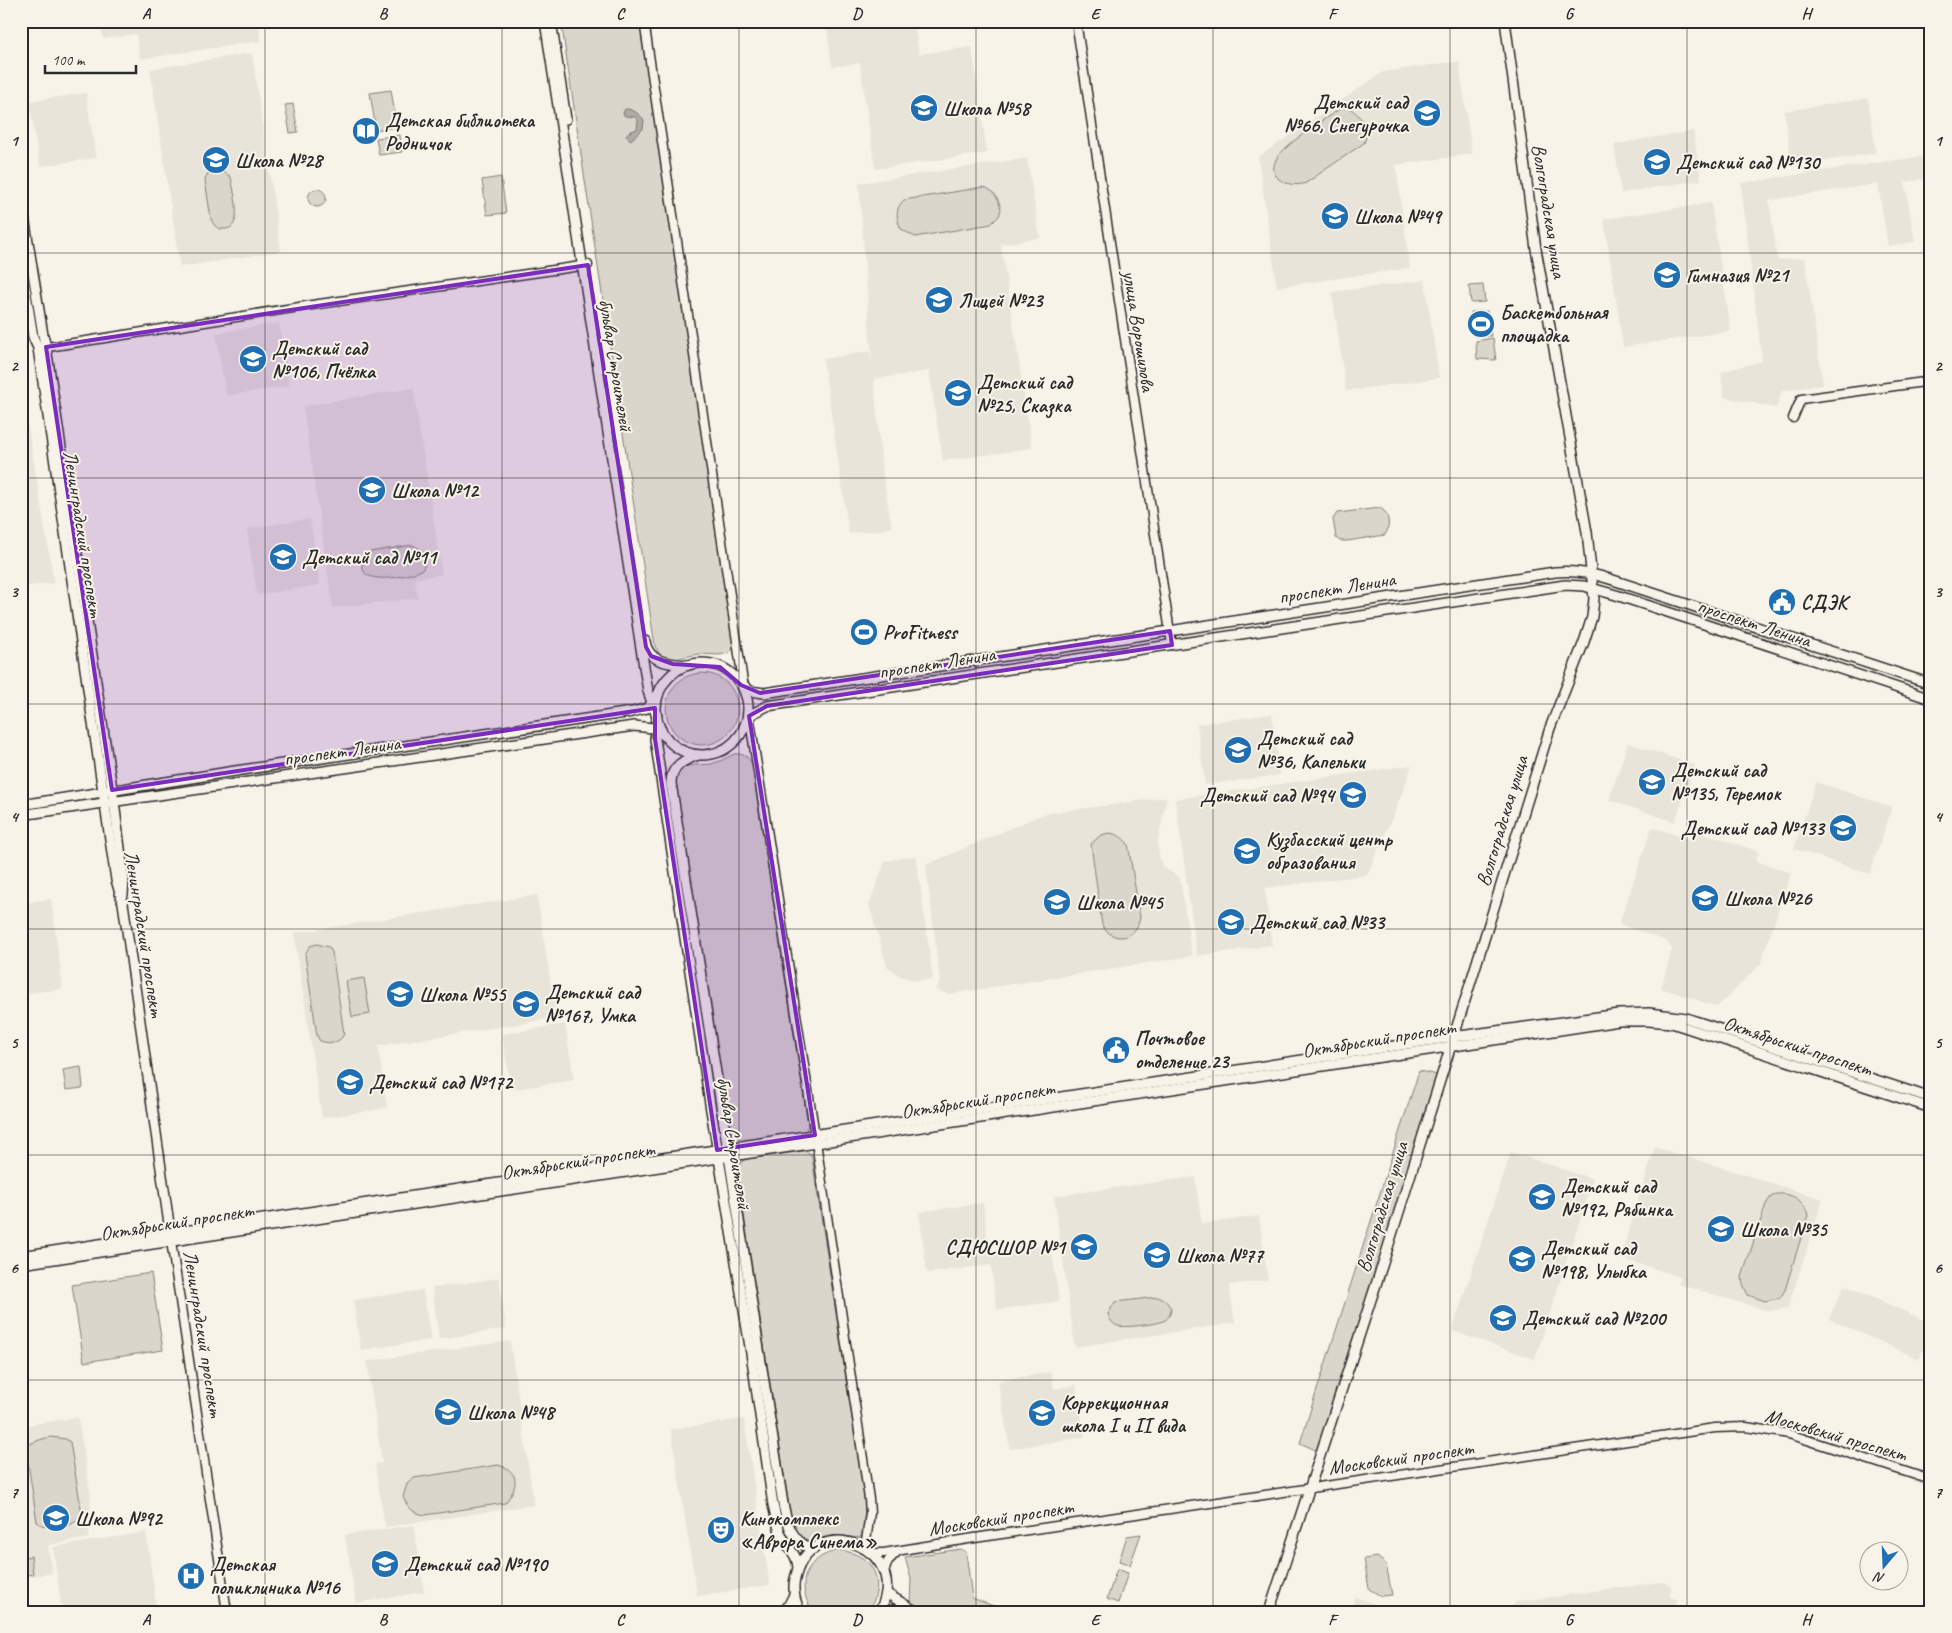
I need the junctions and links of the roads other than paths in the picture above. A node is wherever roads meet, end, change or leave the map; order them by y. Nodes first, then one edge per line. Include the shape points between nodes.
1 (545, 21) edge
2 (551, 21) edge
3 (644, 21) edge
4 (1076, 21) edge
5 (1504, 21) edge
6 (21, 198) edge
7 (21, 262) edge
8 (586, 265) junction
9 (42, 348) junction
10 (1931, 381) edge
11 (1793, 418) dead end
12 (1593, 574) junction
13 (1594, 589) junction
14 (1170, 631) junction
15 (1172, 644) junction
16 (688, 665) junction
17 (1931, 684) edge
18 (743, 688) junction
19 (658, 694) junction
20 (1931, 699) edge
21 (652, 704) junction
22 (748, 713) junction
23 (657, 715) junction
24 (655, 729) junction
25 (665, 736) junction
26 (698, 755) junction
27 (108, 791) junction
28 (110, 802) junction
29 (21, 805) edge
30 (21, 815) edge
31 (1452, 1041) junction
32 (1931, 1098) edge
33 (1931, 1108) edge
34 (815, 1139) junction
35 (723, 1153) junction
36 (171, 1237) junction
37 (21, 1256) edge
38 (21, 1264) edge
39 (1931, 1480) edge
40 (1310, 1488) junction
41 (814, 1549) junction
42 (868, 1551) junction
43 (898, 1551) junction
44 (798, 1568) junction
45 (884, 1572) junction
46 (886, 1593) junction
47 (794, 1594) junction
48 (880, 1611) edge
49 (227, 1612) edge
50 (782, 1612) edge
51 (801, 1612) edge
52 (900, 1612) edge
53 (917, 1612) edge
54 (1269, 1612) edge

1 - 8 main road, бульвар Строителей
2 - 8 main road, бульвар Строителей
3 - 18 street
4 - 14 street, улица Ворошилова
5 - 12 main road, Волгоградская улица via 1536,249
6 - 9 main road, Ленинградский проспект
7 - 9 main road, Ленинградский проспект via 33,337
8 - 9 street
8 - 16 main road, бульвар Строителей via 646,647 658,660
8 - 21 main road, бульвар Строителей via 638,629
9 - 27 main road, Ленинградский проспект
10 - 11 street via 1801,399
12 - 13 main road, Волгоградская улица
12 - 14 main road, проспект Ленина via 1555,572
12 - 17 main road, проспект Ленина
13 - 15 main road, проспект Ленина via 1557,586
13 - 20 main road, проспект Ленина
13 - 31 main road, Волгоградская улица via 1592,617 1550,728
14 - 15 street, улица Ворошилова
14 - 18 main road, проспект Ленина via 764,693
15 - 22 main road, проспект Ленина via 766,706
16 - 18 main road via 705,663 720,666 728,670
16 - 19 main road via 668,678
18 - 22 main road
19 - 21 main road
19 - 23 main road
21 - 23 main road, бульвар Строителей
21 - 27 main road, проспект Ленина via 632,712
22 - 26 main road, проспект Ленина via 736,739 726,748
22 - 34 street
23 - 24 main road, бульвар Строителей
23 - 25 main road
24 - 25 main road
24 - 28 main road, проспект Ленина via 646,726 624,728
24 - 35 main road, бульвар Строителей
25 - 26 main road via 676,747
26 - 35 main road, бульвар Строителей via 675,768 671,783
27 - 28 main road, Ленинградский проспект
27 - 29 main road, проспект Ленина
28 - 30 main road, проспект Ленина
28 - 36 main road, Ленинградский проспект via 116,880 123,903
31 - 32 main road, Октябрьский проспект via 1619,1014 1649,1013 1686,1018
31 - 33 main road, Октябрьский проспект via 1619,1021 1672,1023
31 - 34 main road, Октябрьский проспект
31 - 40 main road, Волгоградская улица
34 - 35 main road, Октябрьский проспект
34 - 42 street via 869,1499
35 - 36 main road, Октябрьский проспект
35 - 41 main road, бульвар Строителей via 784,1511 798,1542
35 - 44 main road, бульвар Строителей via 773,1505 780,1532 795,1556
36 - 37 main road, Октябрьский проспект
36 - 38 main road, Октябрьский проспект
36 - 49 street, Ленинградский проспект
39 - 40 street, Московский проспект via 1789,1434 1746,1427 1715,1428
40 - 43 street, Московский проспект
40 - 54 main road, Волгоградская улица
41 - 42 main road via 830,1542 848,1541
41 - 44 main road
42 - 43 street, Московский проспект
42 - 45 main road via 877,1558
43 - 45 street
44 - 47 main road
45 - 46 main road
46 - 48 main road
46 - 53 main road
47 - 50 street
47 - 51 main road
48 - 52 main road

